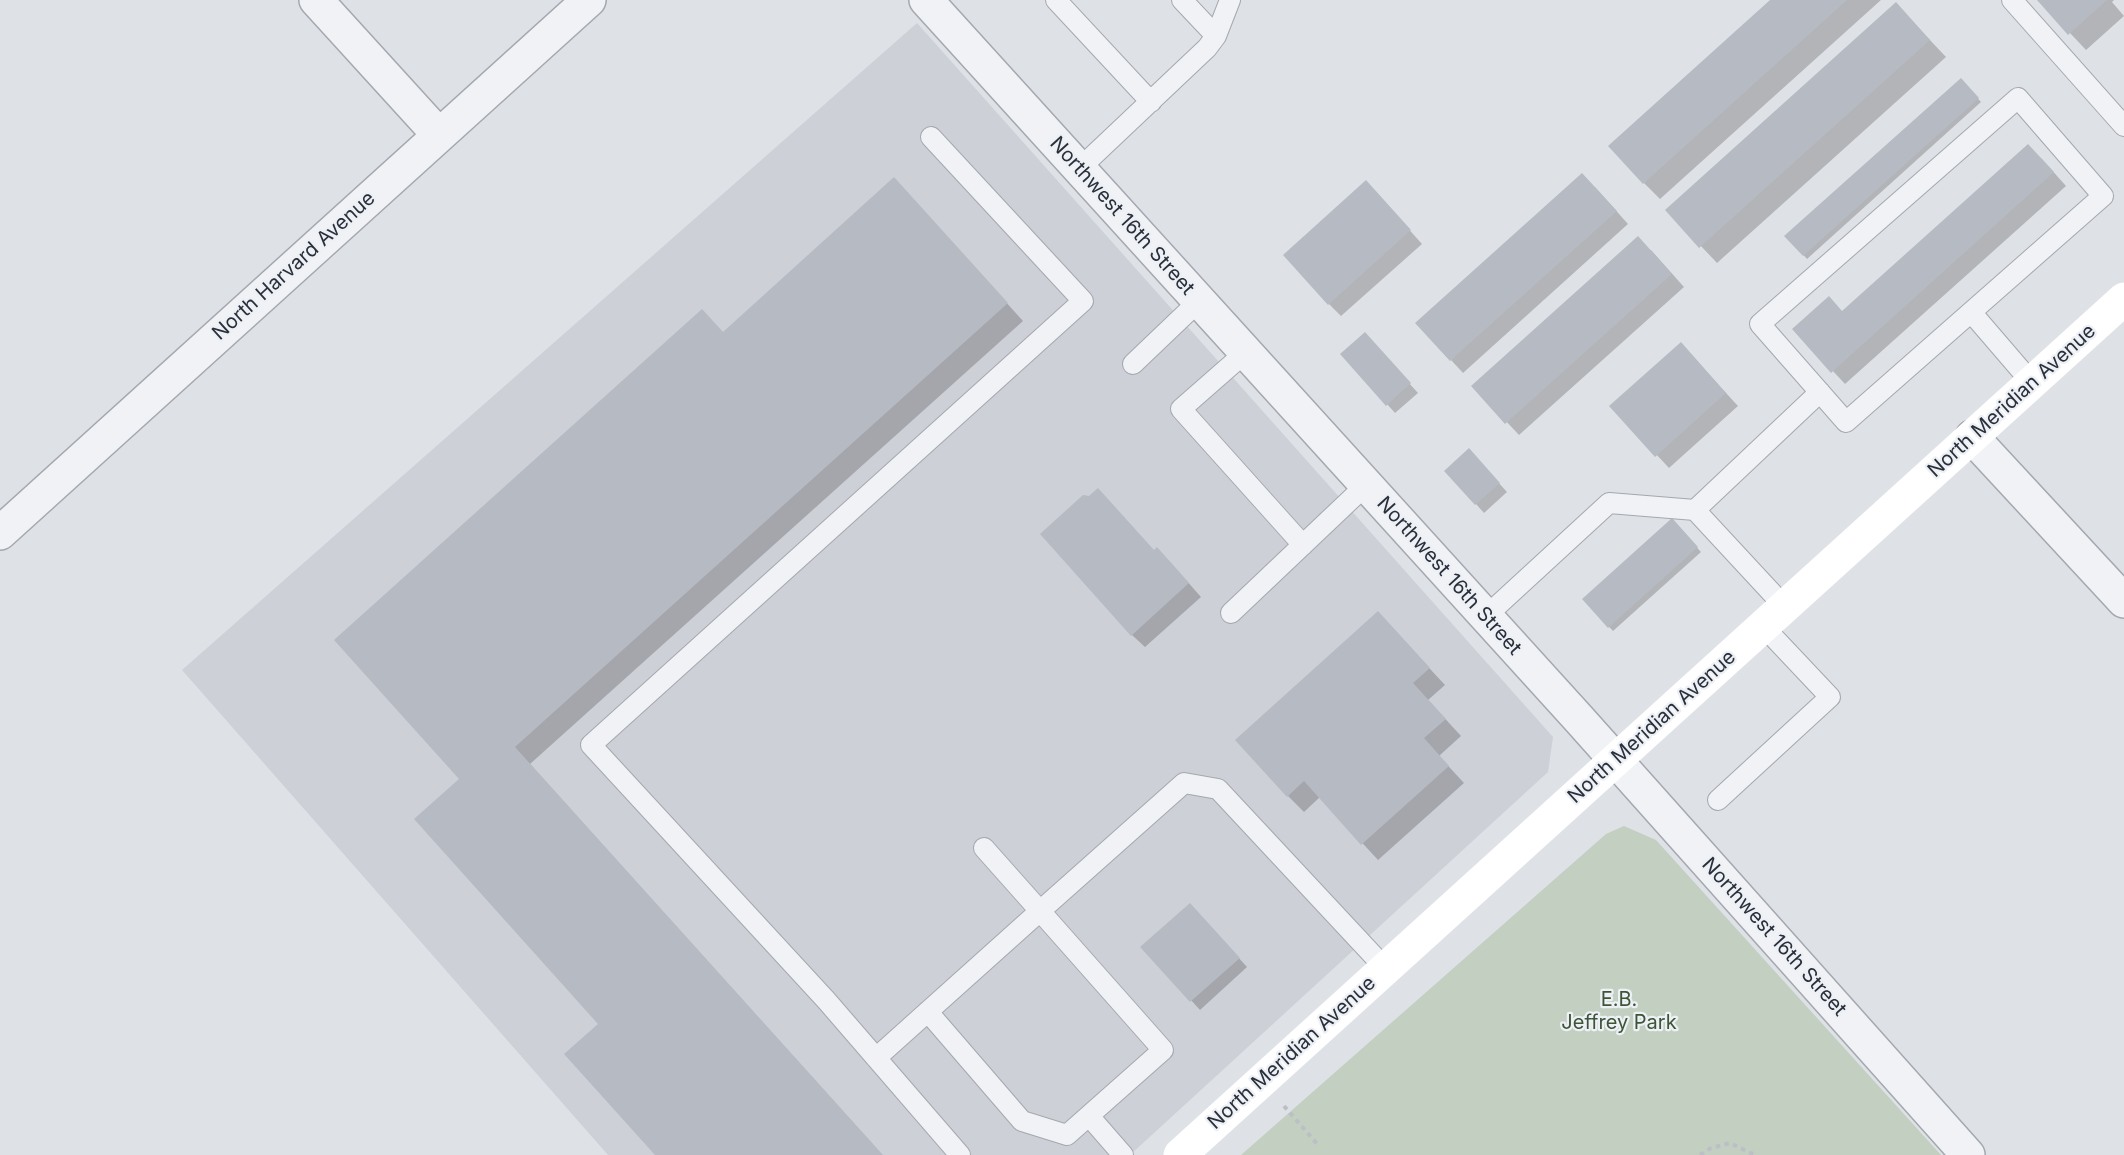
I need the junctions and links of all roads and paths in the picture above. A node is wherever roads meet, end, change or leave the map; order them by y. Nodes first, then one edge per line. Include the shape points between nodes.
1 (316, 0) edge
2 (589, 0) edge
3 (926, 0) edge
4 (1056, 0) edge
5 (1182, 0) edge
6 (1230, 0) edge
7 (2012, 0) edge
8 (1215, 36) junction
9 (1151, 102) junction
10 (2124, 126) edge
11 (439, 135) junction
12 (932, 137) dead end
13 (1079, 169) junction
14 (2124, 299) edge
15 (1199, 301) junction
16 (1971, 312) junction
17 (1246, 352) junction
18 (1133, 364) dead end
19 (2032, 383) junction
20 (1820, 392) junction
21 (1972, 437) junction
22 (1366, 485) junction
23 (1695, 510) junction
24 (0, 533) edge
25 (1303, 545) junction
26 (2124, 601) edge
27 (1232, 613) dead end
28 (1774, 616) junction
29 (1485, 617) junction
30 (1615, 760) junction
31 (1718, 800) dead end
32 (984, 848) dead end
33 (1040, 910) junction
34 (1385, 968) junction
35 (928, 1012) junction
36 (876, 1058) junction
37 (1262, 1080) junction
38 (1089, 1116) junction
39 (1318, 1144) dead end
40 (960, 1155) edge
41 (1123, 1155) edge
42 (1180, 1155) edge
43 (1700, 1155) edge
44 (1755, 1155) edge
45 (1968, 1155) edge

1 - 11 street
2 - 11 street, North Harvard Avenue
3 - 13 street, Northwest 16th Street
4 - 9 lane
5 - 8 lane
6 - 8 lane
7 - 10 lane
8 - 9 lane
9 - 13 lane
11 - 24 street, North Harvard Avenue
12 - 36 lane via 1083,301 591,745
13 - 15 street, Northwest 16th Street
14 - 19 main road, North Meridian Avenue
15 - 17 street, Northwest 16th Street
15 - 18 lane
16 - 19 lane
16 - 20 lane via 1846,422
16 - 20 lane via 2103,196 2018,98 1760,324
17 - 22 street, Northwest 16th Street
17 - 25 lane via 1181,409
19 - 21 main road, North Meridian Avenue
20 - 23 lane
21 - 26 street
21 - 28 main road, North Meridian Avenue
22 - 25 lane
22 - 29 street, Northwest 16th Street
23 - 28 lane
23 - 29 lane via 1609,503
25 - 27 lane
28 - 30 main road, North Meridian Avenue
28 - 31 lane via 1830,698
29 - 30 street, Northwest 16th Street
30 - 34 main road, North Meridian Avenue
30 - 45 street, Northwest 16th Street
32 - 33 lane
33 - 34 lane via 1184,783 1218,789
33 - 35 lane
33 - 38 lane via 1163,1050
34 - 37 main road, North Meridian Avenue
35 - 36 lane
35 - 38 lane via 1022,1121 1067,1135
36 - 40 lane
37 - 39 path
37 - 42 main road, North Meridian Avenue
38 - 41 lane
43 - 44 path via 1730,1143

